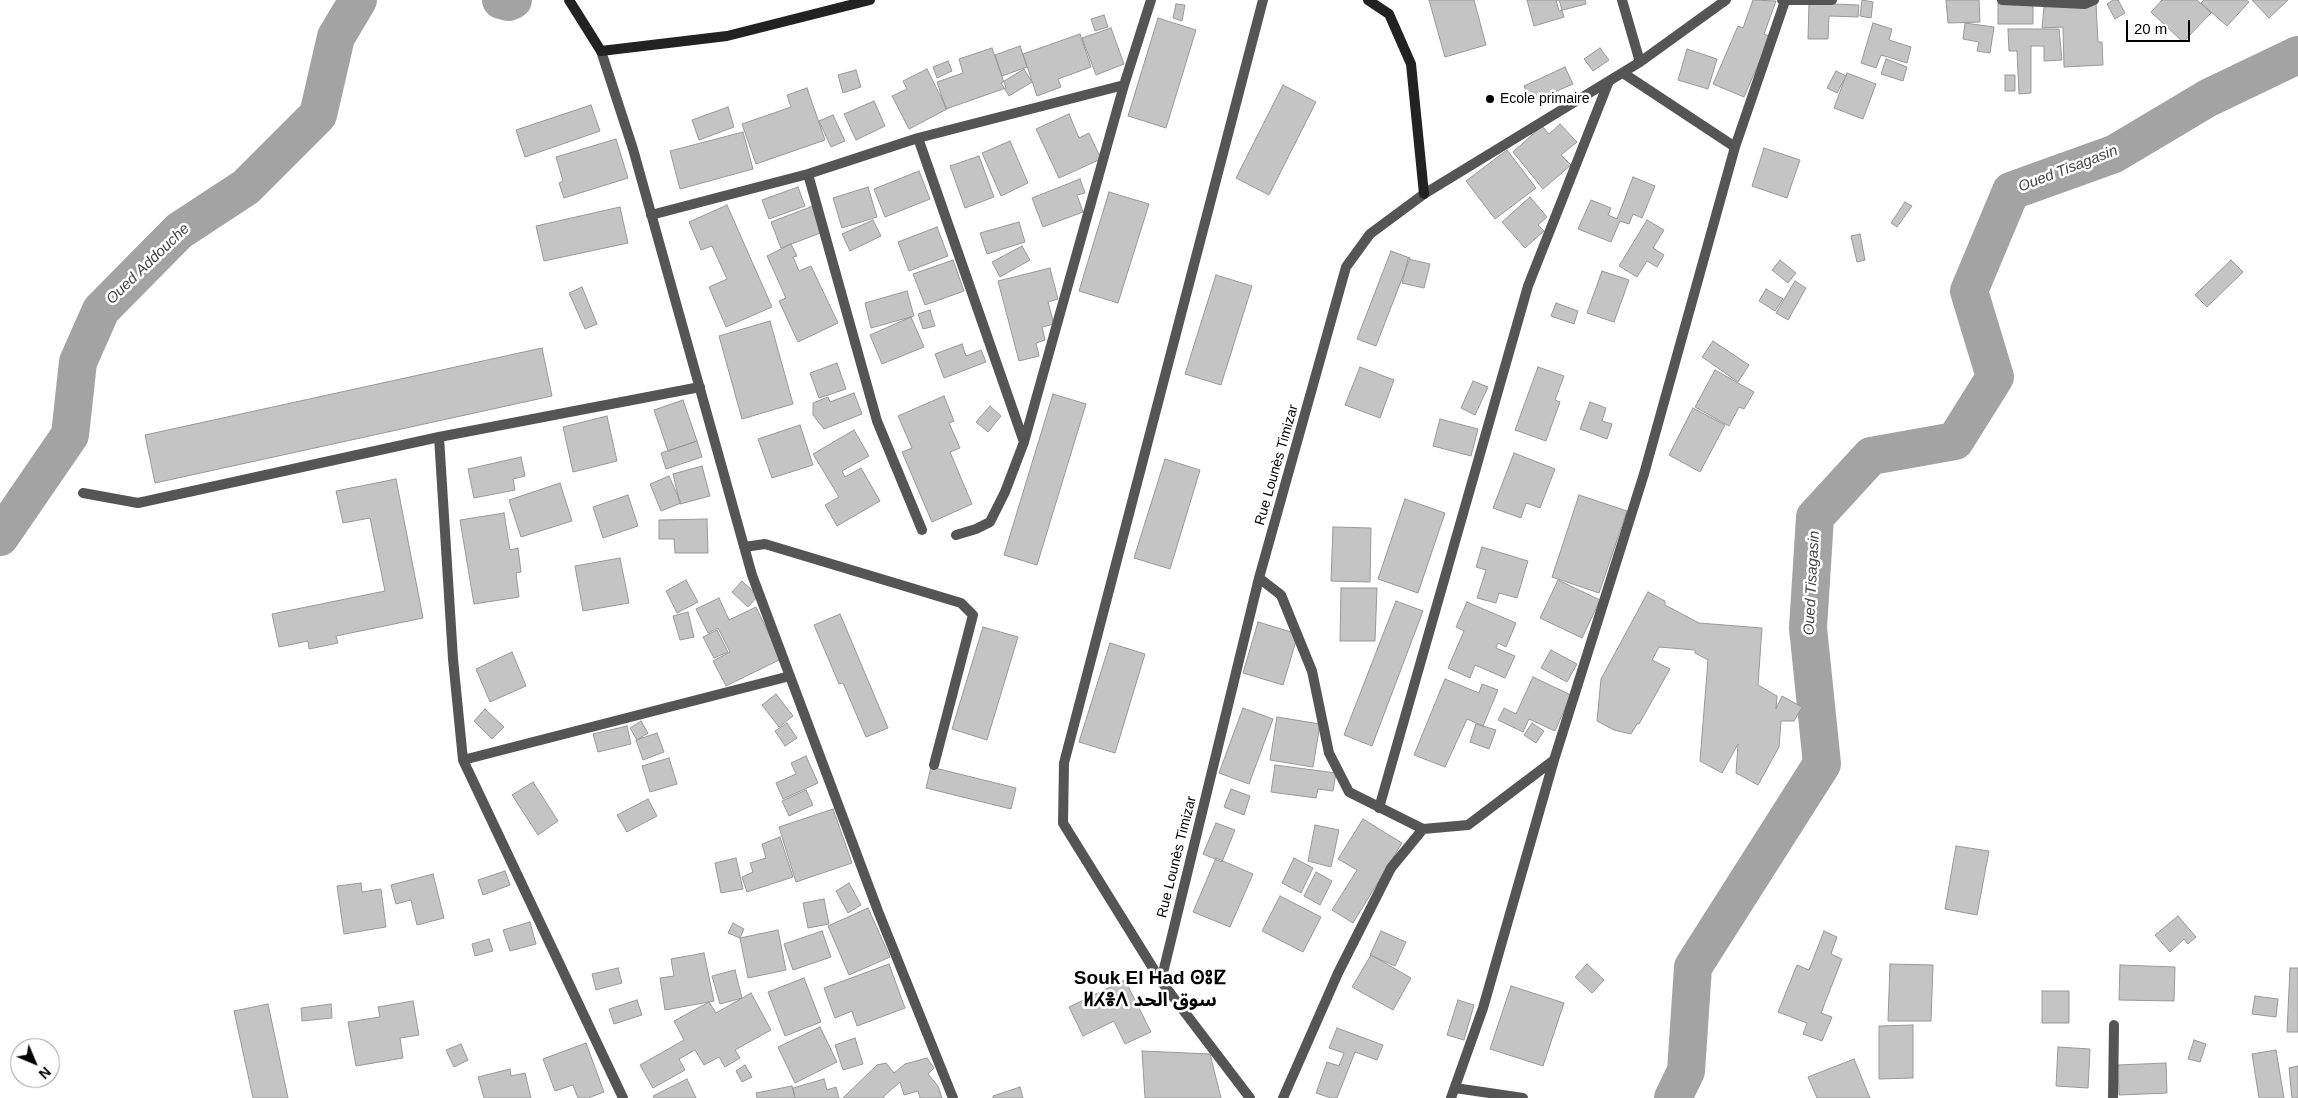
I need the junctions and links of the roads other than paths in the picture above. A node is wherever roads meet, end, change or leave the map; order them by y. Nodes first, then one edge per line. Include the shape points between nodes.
1 (569, 0) edge
2 (870, 0) edge
3 (1151, 0) edge
4 (1263, 0) edge
5 (1368, 0) edge
6 (1622, 0) edge
7 (1726, 0) edge
8 (1783, 0) edge
9 (1832, 0) edge
10 (2002, 0) edge
11 (2094, 0) edge
12 (601, 51) junction
13 (1640, 62) junction
14 (1623, 72) junction
15 (1609, 81) junction
16 (1124, 85) junction
17 (918, 138) junction
18 (1735, 147) junction
19 (808, 174) junction
20 (1424, 194) junction
21 (651, 215) junction
22 (700, 387) junction
23 (439, 437) junction
24 (1024, 442) junction
25 (83, 493) dead end
26 (922, 530) dead end
27 (956, 534) dead end
28 (744, 547) junction
29 (1259, 578) junction
30 (790, 676) junction
31 (463, 760) junction
32 (1554, 760) junction
33 (934, 765) dead end
34 (1379, 808) junction
35 (1423, 829) junction
36 (1161, 980) junction
37 (2114, 1025) dead end
38 (1453, 1093) edge
39 (623, 1098) edge
40 (954, 1098) edge
41 (1250, 1098) edge
42 (1283, 1098) edge
43 (1524, 1098) edge
44 (2113, 1098) edge

1 - 12 street
2 - 12 street via 727,36
3 - 16 street
4 - 36 street via 1064,763 1063,823
5 - 20 street via 1389,14 1411,64
6 - 13 street
7 - 13 street, Rue Lounès Timizar
8 - 9 street
8 - 18 street
10 - 11 street via 2085,4
12 - 21 street
13 - 14 street, Rue Lounès Timizar
14 - 15 street, Rue Lounès Timizar
14 - 18 street
15 - 20 street, Rue Lounès Timizar
15 - 34 street via 1528,286
16 - 17 street
16 - 24 street
17 - 19 street
17 - 24 street
18 - 32 street via 1644,474
19 - 21 street
19 - 26 street via 876,421
20 - 29 street, Rue Lounès Timizar via 1370,234 1346,267
21 - 22 street
22 - 23 street
22 - 28 street
23 - 25 street via 138,502
23 - 31 street
24 - 27 street via 998,510 990,522
28 - 30 street
28 - 33 street via 765,544 960,603 973,615
29 - 34 street via 1281,595 1312,671 1329,753 1348,792
29 - 36 street, Rue Lounès Timizar
30 - 31 street
30 - 40 street via 878,911
31 - 39 street
32 - 35 street via 1468,825
32 - 38 street via 1483,1008
34 - 35 street
35 - 42 street via 1391,868 1338,973
36 - 41 street
37 - 44 street
38 - 43 street

